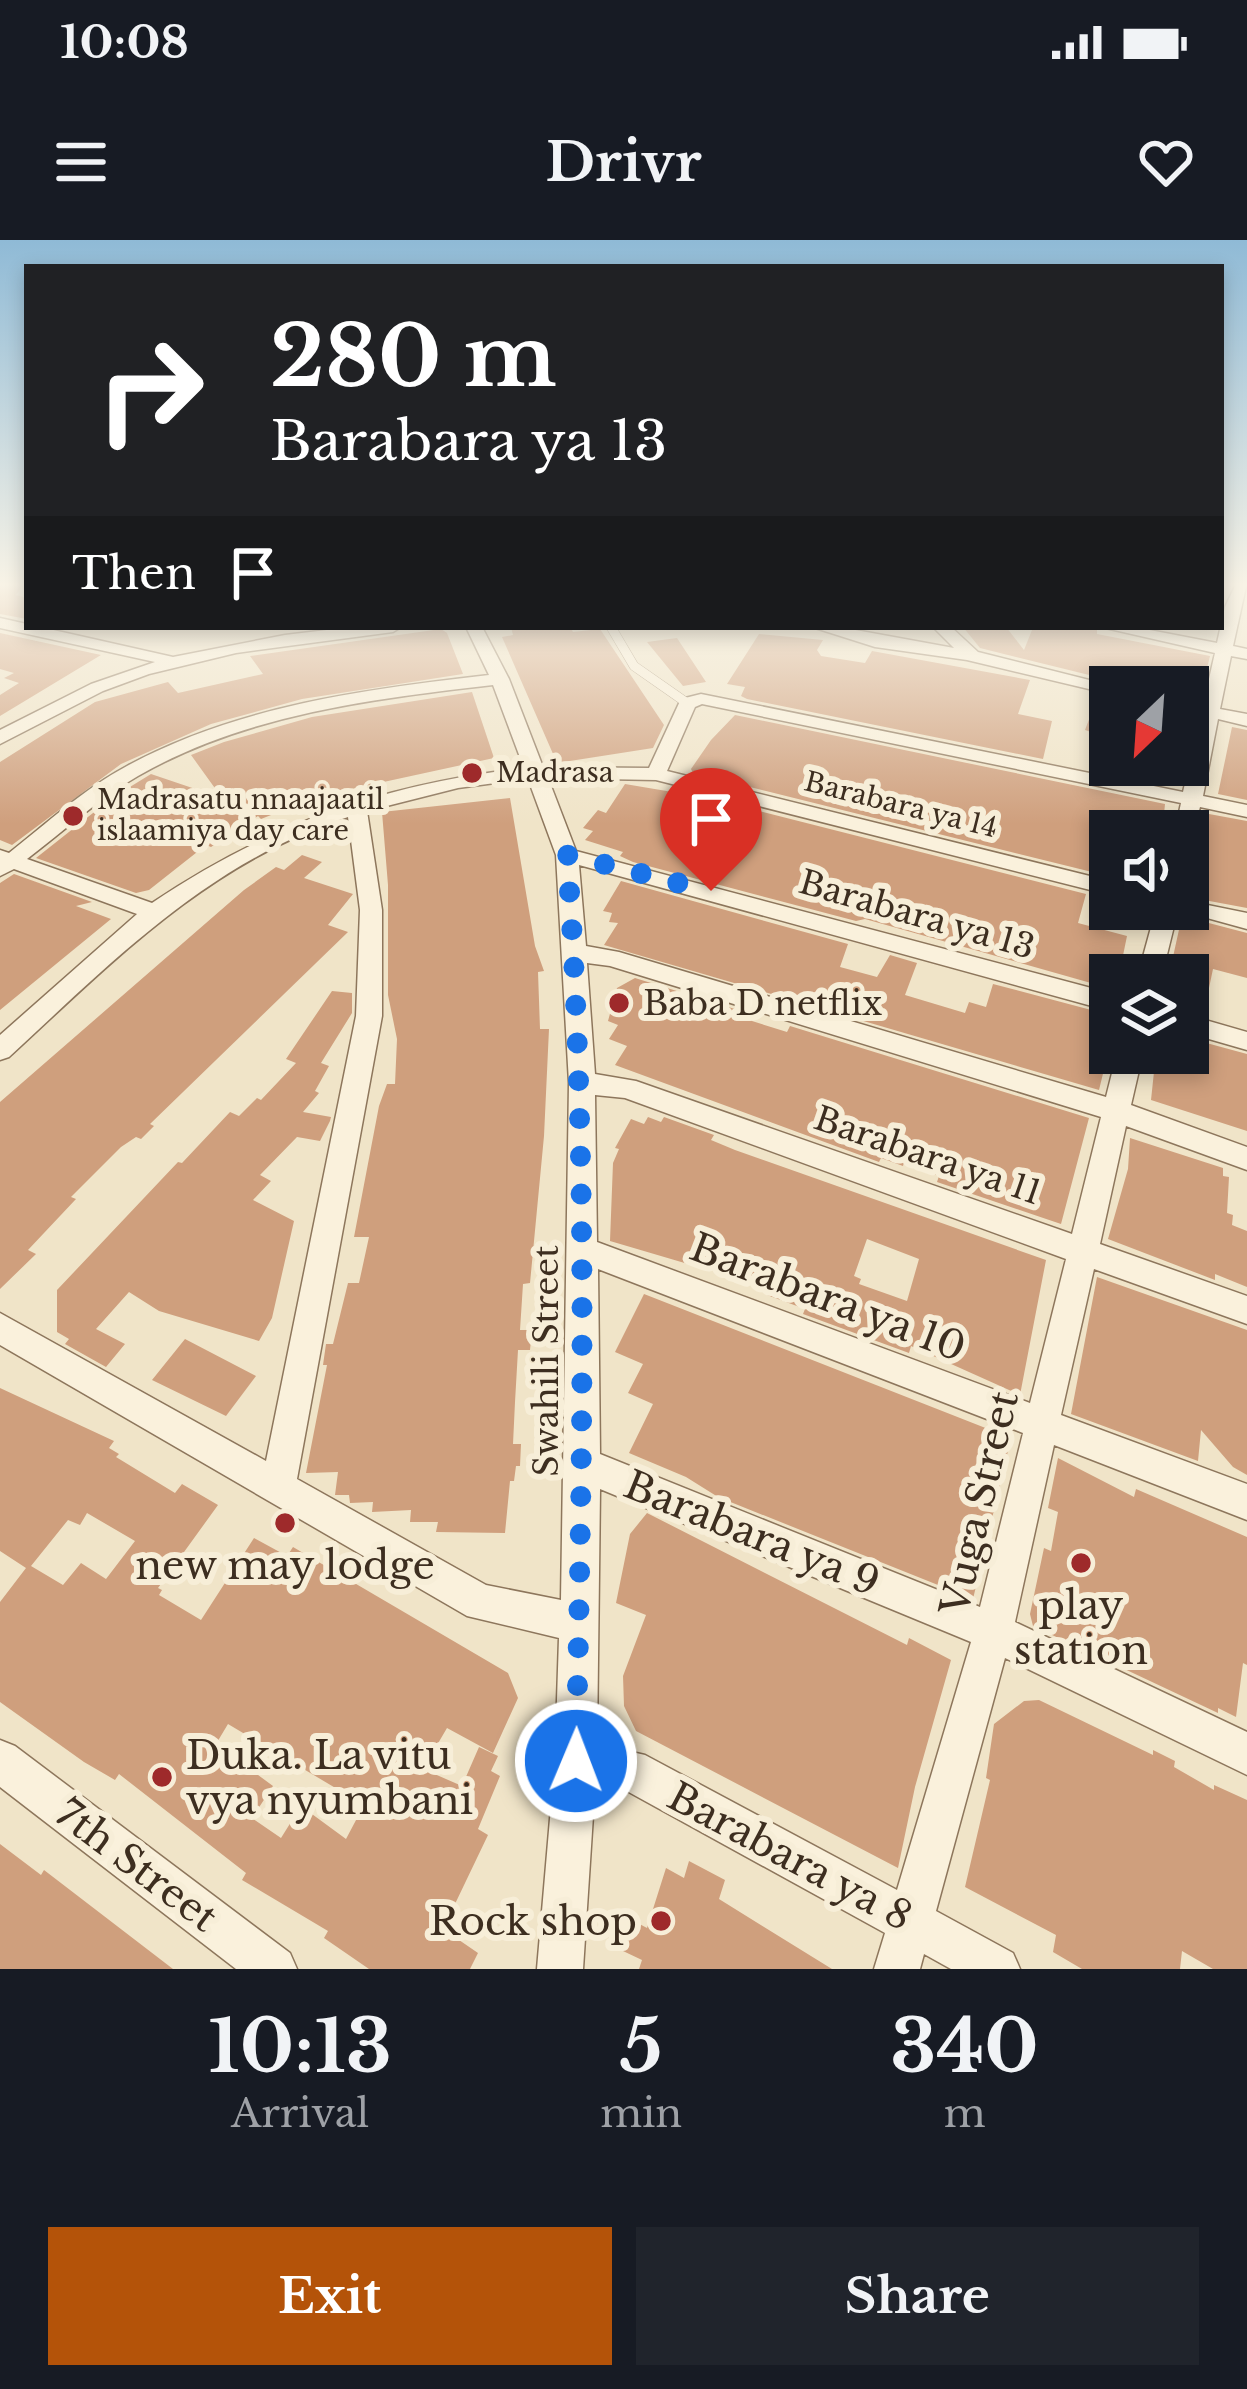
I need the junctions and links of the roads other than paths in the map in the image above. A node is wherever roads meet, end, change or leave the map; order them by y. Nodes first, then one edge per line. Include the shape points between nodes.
1 (161, 663) edge
2 (492, 663) edge
3 (632, 663) edge
4 (1000, 663) edge
5 (1220, 663) edge
6 (500, 679) junction
7 (1089, 684) edge
8 (688, 703) junction
9 (1209, 712) joint
10 (1247, 720) edge
11 (0, 738) edge
12 (533, 772) junction
13 (656, 774) junction
14 (1194, 786) edge
15 (1191, 800) junction
16 (356, 806) junction
17 (1189, 810) edge
18 (1247, 811) edge
19 (567, 855) junction
20 (4, 862) edge
21 (1089, 884) edge
22 (154, 912) junction
23 (1209, 913) edge
24 (1247, 921) edge
25 (575, 953) junction
26 (1089, 996) edge
27 (1209, 1030) edge
28 (1247, 1041) edge
29 (0, 1050) edge
30 (1125, 1074) edge
31 (581, 1083) junction
32 (1116, 1111) junction
33 (1247, 1159) edge
34 (1082, 1248) junction
35 (581, 1249) junction
36 (1247, 1310) edge
37 (0, 1328) edge
38 (1040, 1422) junction
39 (583, 1464) junction
40 (278, 1487) junction
41 (1247, 1502) edge
42 (579, 1623) junction
43 (993, 1632) junction
44 (1247, 1754) edge
45 (0, 1761) edge
46 (576, 1761) junction
47 (910, 1921) junction
48 (274, 1969) edge
49 (560, 1969) edge
50 (897, 1969) edge
51 (998, 1969) edge

1 - 11 street via 80,693
2 - 6 street, Swahili Street
3 - 8 lane
4 - 7 street
5 - 9 street
6 - 12 street, Swahili Street
6 - 20 street via 306,709 203,740 129,772
8 - 13 street
8 - 15 street via 722,701
9 - 10 street
12 - 13 street, Barabara ya 14
12 - 16 street, Barabara ya 14
12 - 19 street, Swahili Street
13 - 21 street, Barabara ya 14
14 - 15 street
15 - 17 street
15 - 18 street
16 - 22 street, Barabara ya 14 via 283,832
16 - 40 street via 367,850 369,1016
19 - 25 street, Swahili Street
19 - 26 street, Barabara ya 13
20 - 22 street
22 - 29 street, Barabara ya 14
23 - 24 street
25 - 31 street, Swahili Street
25 - 32 street
27 - 28 street
30 - 32 street, Vuga Street
31 - 34 street, Barabara ya 11 via 627,1088
31 - 35 street, Swahili Street
32 - 33 street
32 - 34 street, Vuga Street
34 - 36 street, Barabara ya 11
34 - 38 street, Vuga Street
35 - 38 street, Barabara ya 10
35 - 39 street, Swahili Street
37 - 40 street
38 - 41 street, Barabara ya 10
38 - 43 street, Vuga Street
39 - 42 street, Swahili Street
39 - 43 street, Barabara ya 9
40 - 42 street via 480,1603
42 - 46 street, Swahili Street
43 - 44 street, Barabara ya 9
43 - 47 street, Vuga Street
45 - 48 street, 7th Street
46 - 47 street, Barabara ya 8 via 630,1770
46 - 49 street, Swahili Street
47 - 50 street, Vuga Street
47 - 51 street, Barabara ya 8

